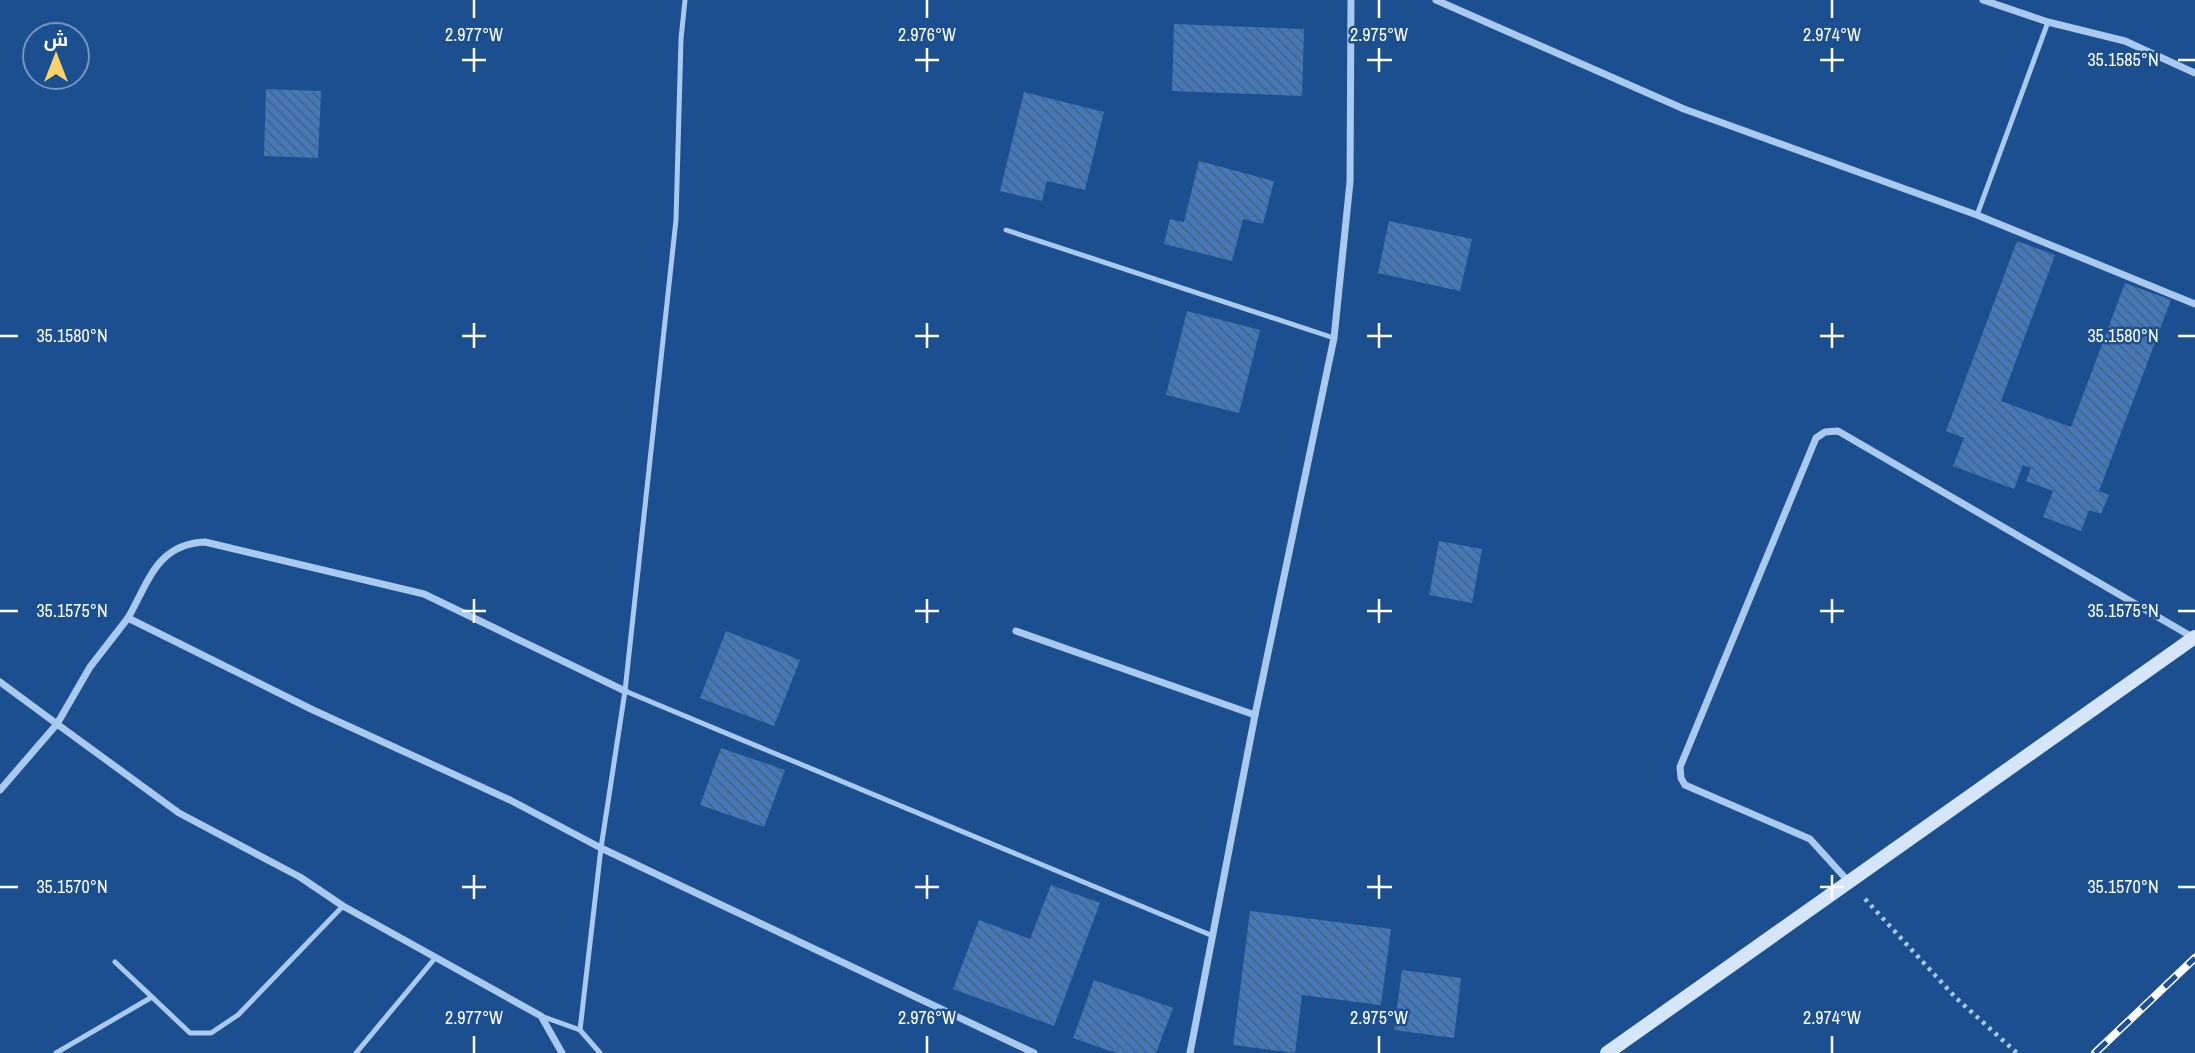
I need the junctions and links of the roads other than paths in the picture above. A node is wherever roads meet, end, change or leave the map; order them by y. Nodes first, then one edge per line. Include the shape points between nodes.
1 (685, 0) edge
2 (1351, 0) edge
3 (1436, 0) edge
4 (1983, 0) edge
5 (2048, 22) junction
6 (2195, 73) edge
7 (1978, 215) junction
8 (1006, 230) dead end
9 (2195, 304) edge
10 (1334, 338) junction
11 (128, 618) junction
12 (1016, 631) dead end
13 (2194, 637) edge
14 (0, 682) edge
15 (625, 691) junction
16 (1255, 715) junction
17 (57, 724) junction
18 (0, 790) edge
19 (601, 848) junction
20 (1849, 882) junction
21 (343, 906) junction
22 (1213, 936) junction
23 (436, 957) junction
24 (115, 962) dead end
25 (152, 997) junction
26 (541, 1016) junction
27 (580, 1030) junction
28 (56, 1053) edge
29 (356, 1053) edge
30 (562, 1053) edge
31 (600, 1053) edge
32 (1034, 1053) edge
33 (1190, 1053) edge
34 (1607, 1053) edge

1 - 15 lane via 676,220
2 - 10 street via 1350,182
3 - 7 street via 1684,109
4 - 5 street
5 - 6 street via 2124,41
5 - 7 lane
7 - 9 street
8 - 10 lane
10 - 16 street
11 - 15 street via 164,555 185,543 205,542 424,594
11 - 17 street via 90,667
11 - 19 street
12 - 16 street
13 - 20 main road
13 - 20 street via 1838,431 1816,438 1680,767 1685,785 1810,839
14 - 17 street
15 - 19 lane
15 - 22 lane
16 - 22 street
17 - 18 street
17 - 21 street via 179,813 300,877
19 - 27 lane
19 - 32 street
20 - 34 main road
21 - 23 street
21 - 25 lane via 238,1015 211,1033 190,1033
22 - 33 street
23 - 26 street
23 - 29 lane
24 - 25 lane
25 - 28 lane
26 - 27 lane
26 - 30 street
27 - 31 lane

